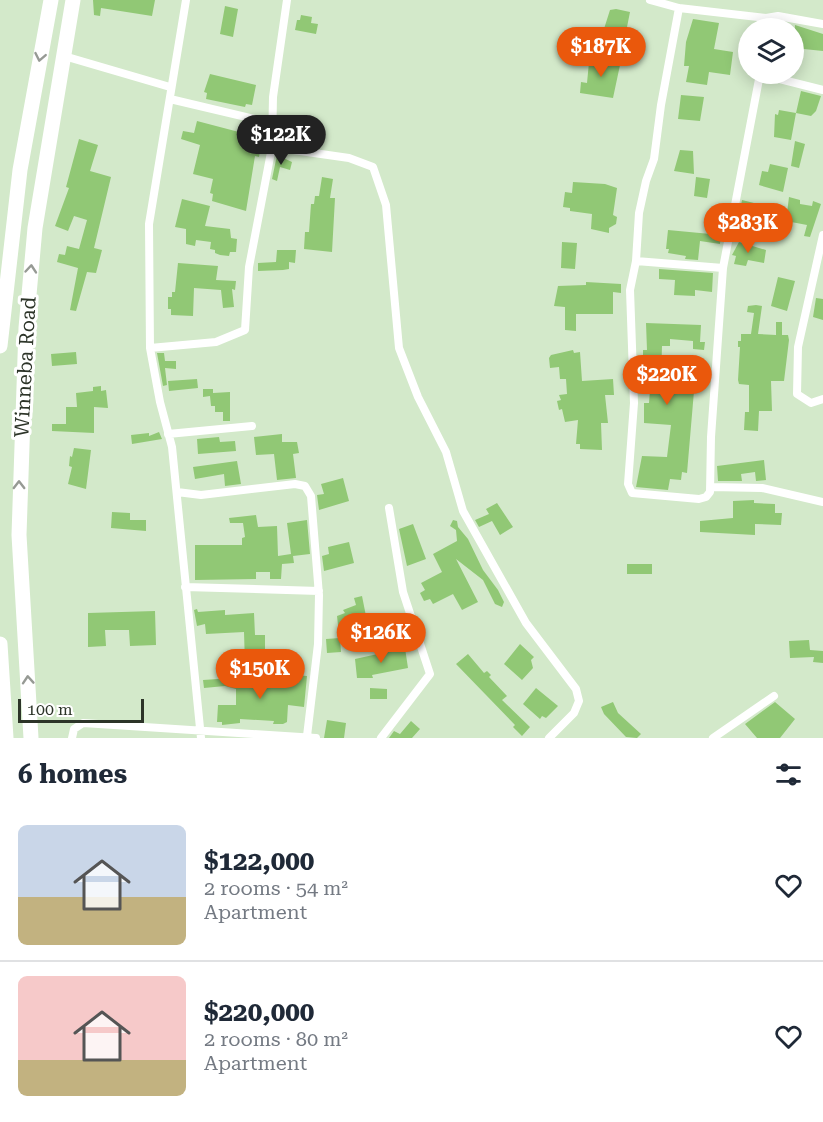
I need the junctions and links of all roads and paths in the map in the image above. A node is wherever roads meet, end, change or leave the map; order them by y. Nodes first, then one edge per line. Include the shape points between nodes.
1 (51, 0) edge
2 (72, 0) edge
3 (186, 0) edge
4 (287, 0) edge
5 (650, 0) edge
6 (680, 8) junction
7 (766, 18) joint
8 (789, 18) edge
9 (804, 21) edge
10 (823, 24) edge
11 (64, 56) junction
12 (758, 84) edge
13 (799, 84) edge
14 (170, 87) junction
15 (823, 90) edge
16 (170, 99) junction
17 (271, 123) junction
18 (272, 147) junction
19 (823, 234) edge
20 (636, 261) junction
21 (723, 268) junction
22 (0, 346) edge
23 (150, 348) junction
24 (823, 399) edge
25 (252, 426) dead end
26 (168, 434) junction
27 (711, 487) junction
28 (177, 492) junction
29 (823, 502) edge
30 (389, 508) dead end
31 (185, 587) junction
32 (319, 591) junction
33 (0, 644) edge
34 (774, 696) dead end
35 (200, 734) edge
36 (312, 737) edge
37 (6, 738) edge
38 (31, 738) edge
39 (72, 738) edge
40 (381, 738) edge
41 (549, 738) edge
42 (713, 738) edge

1 -> 22 highway, Winneba Road via 20,170
2 - 11 highway, Winneba Road
3 - 14 street
4 - 17 street
5 - 6 street
6 - 7 street
6 - 20 street via 654,159 639,213
7 - 8 street
9 - 10 street
11 - 14 street
38 -> 11 highway, Winneba Road via 19,535 19,461 35,228
12 - 21 street
13 - 15 street
14 - 16 street
16 - 17 street
16 - 23 street via 149,224
17 - 18 street
18 - 23 street via 249,267 245,330 216,342
18 - 41 street via 349,158 373,167 386,205 399,348 414,387 446,452 463,511 526,623 578,695 574,713
19 - 24 street via 798,347 797,394 811,403
20 - 21 street
20 - 27 street via 630,290 634,403 629,490 638,495 699,499 706,497
21 - 27 street
23 - 26 street
25 - 26 street
26 - 28 street
27 - 29 street via 762,488
28 - 31 street
28 - 32 street via 201,495 305,486 311,496
30 - 40 street via 403,592 430,674
31 - 32 street
31 - 35 street
32 - 36 street
33 - 37 highway
34 - 42 street
35 - 36 street
35 - 39 street via 83,723 74,729

